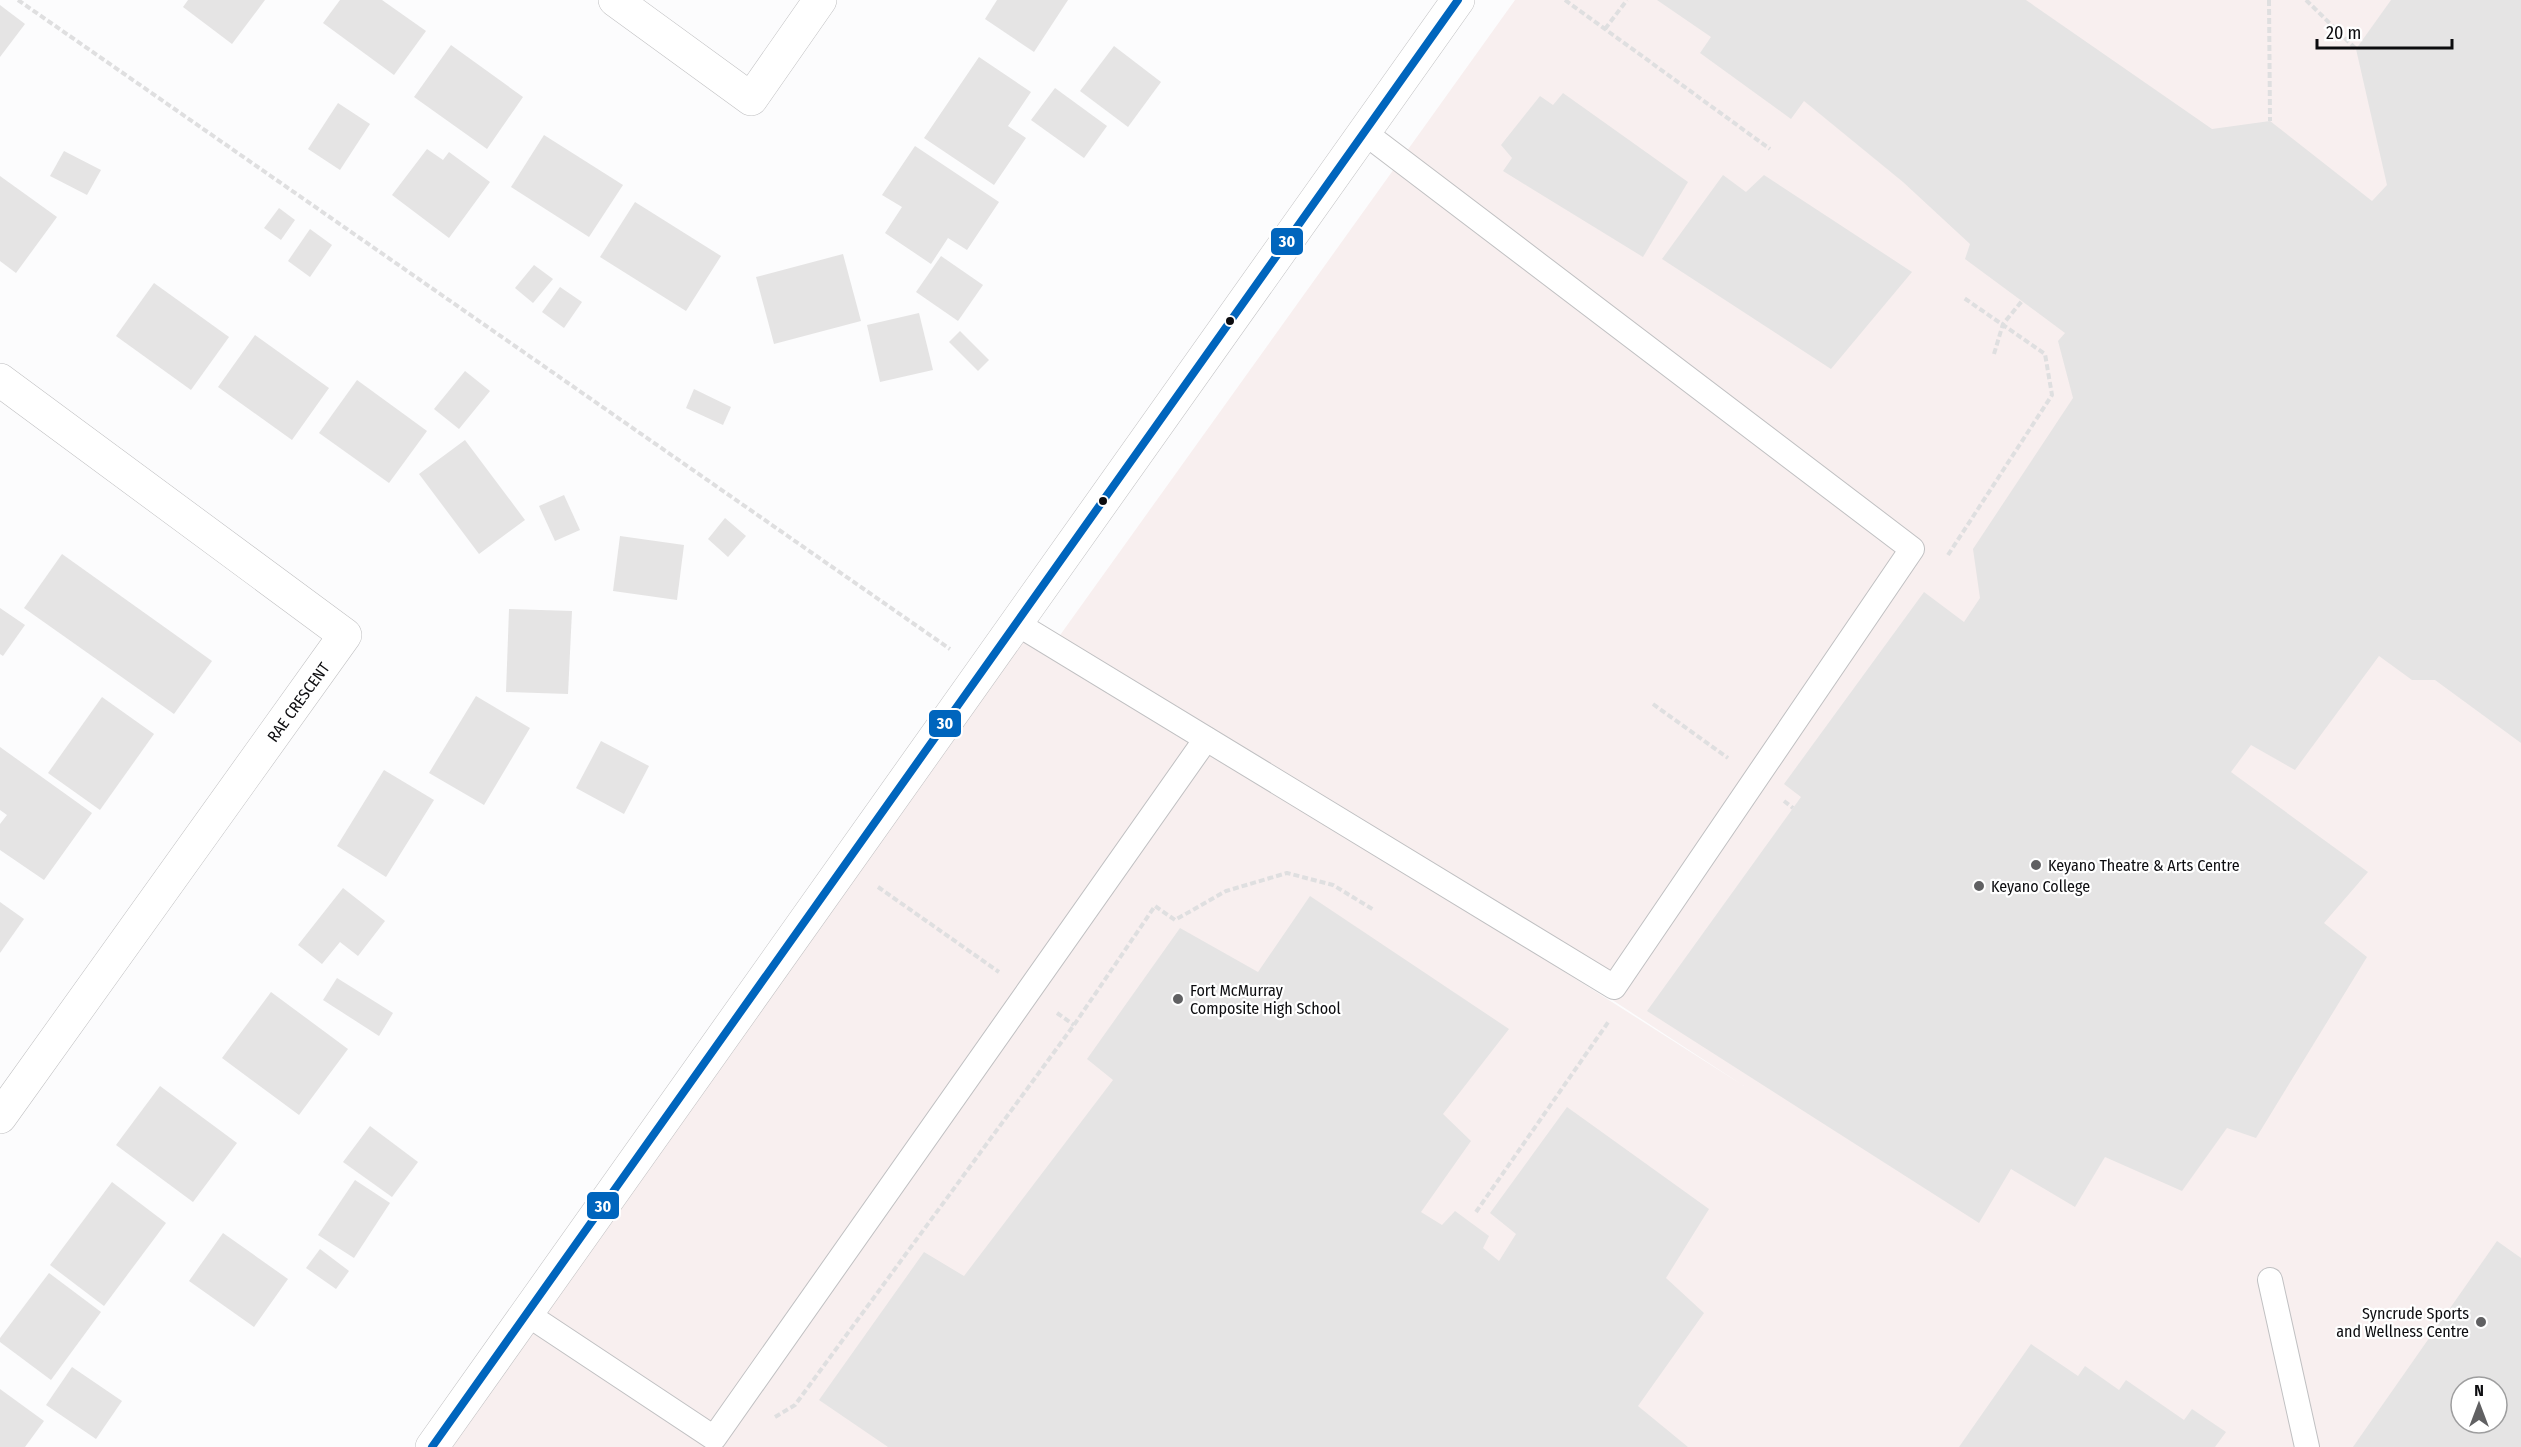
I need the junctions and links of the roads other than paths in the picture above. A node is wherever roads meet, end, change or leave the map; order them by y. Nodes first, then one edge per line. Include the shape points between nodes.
1 (615, 0) edge
2 (820, 0) edge
3 (1458, 0) edge
4 (1365, 133) junction
5 (0, 380) edge
6 (1016, 623) junction
7 (1206, 739) junction
8 (0, 1117) edge
9 (2271, 1280) dead end
10 (527, 1314) junction
11 (720, 1443) edge
12 (432, 1447) edge
13 (2307, 1447) edge

1 - 2 street via 751,99
3 - 4 street
4 - 6 street
4 - 7 lane via 1912,549 1614,987
5 - 8 street, RAE CRESCENT via 345,635
6 - 7 lane
6 - 10 street
7 - 11 lane
9 - 13 lane
10 - 11 lane
10 - 12 street

